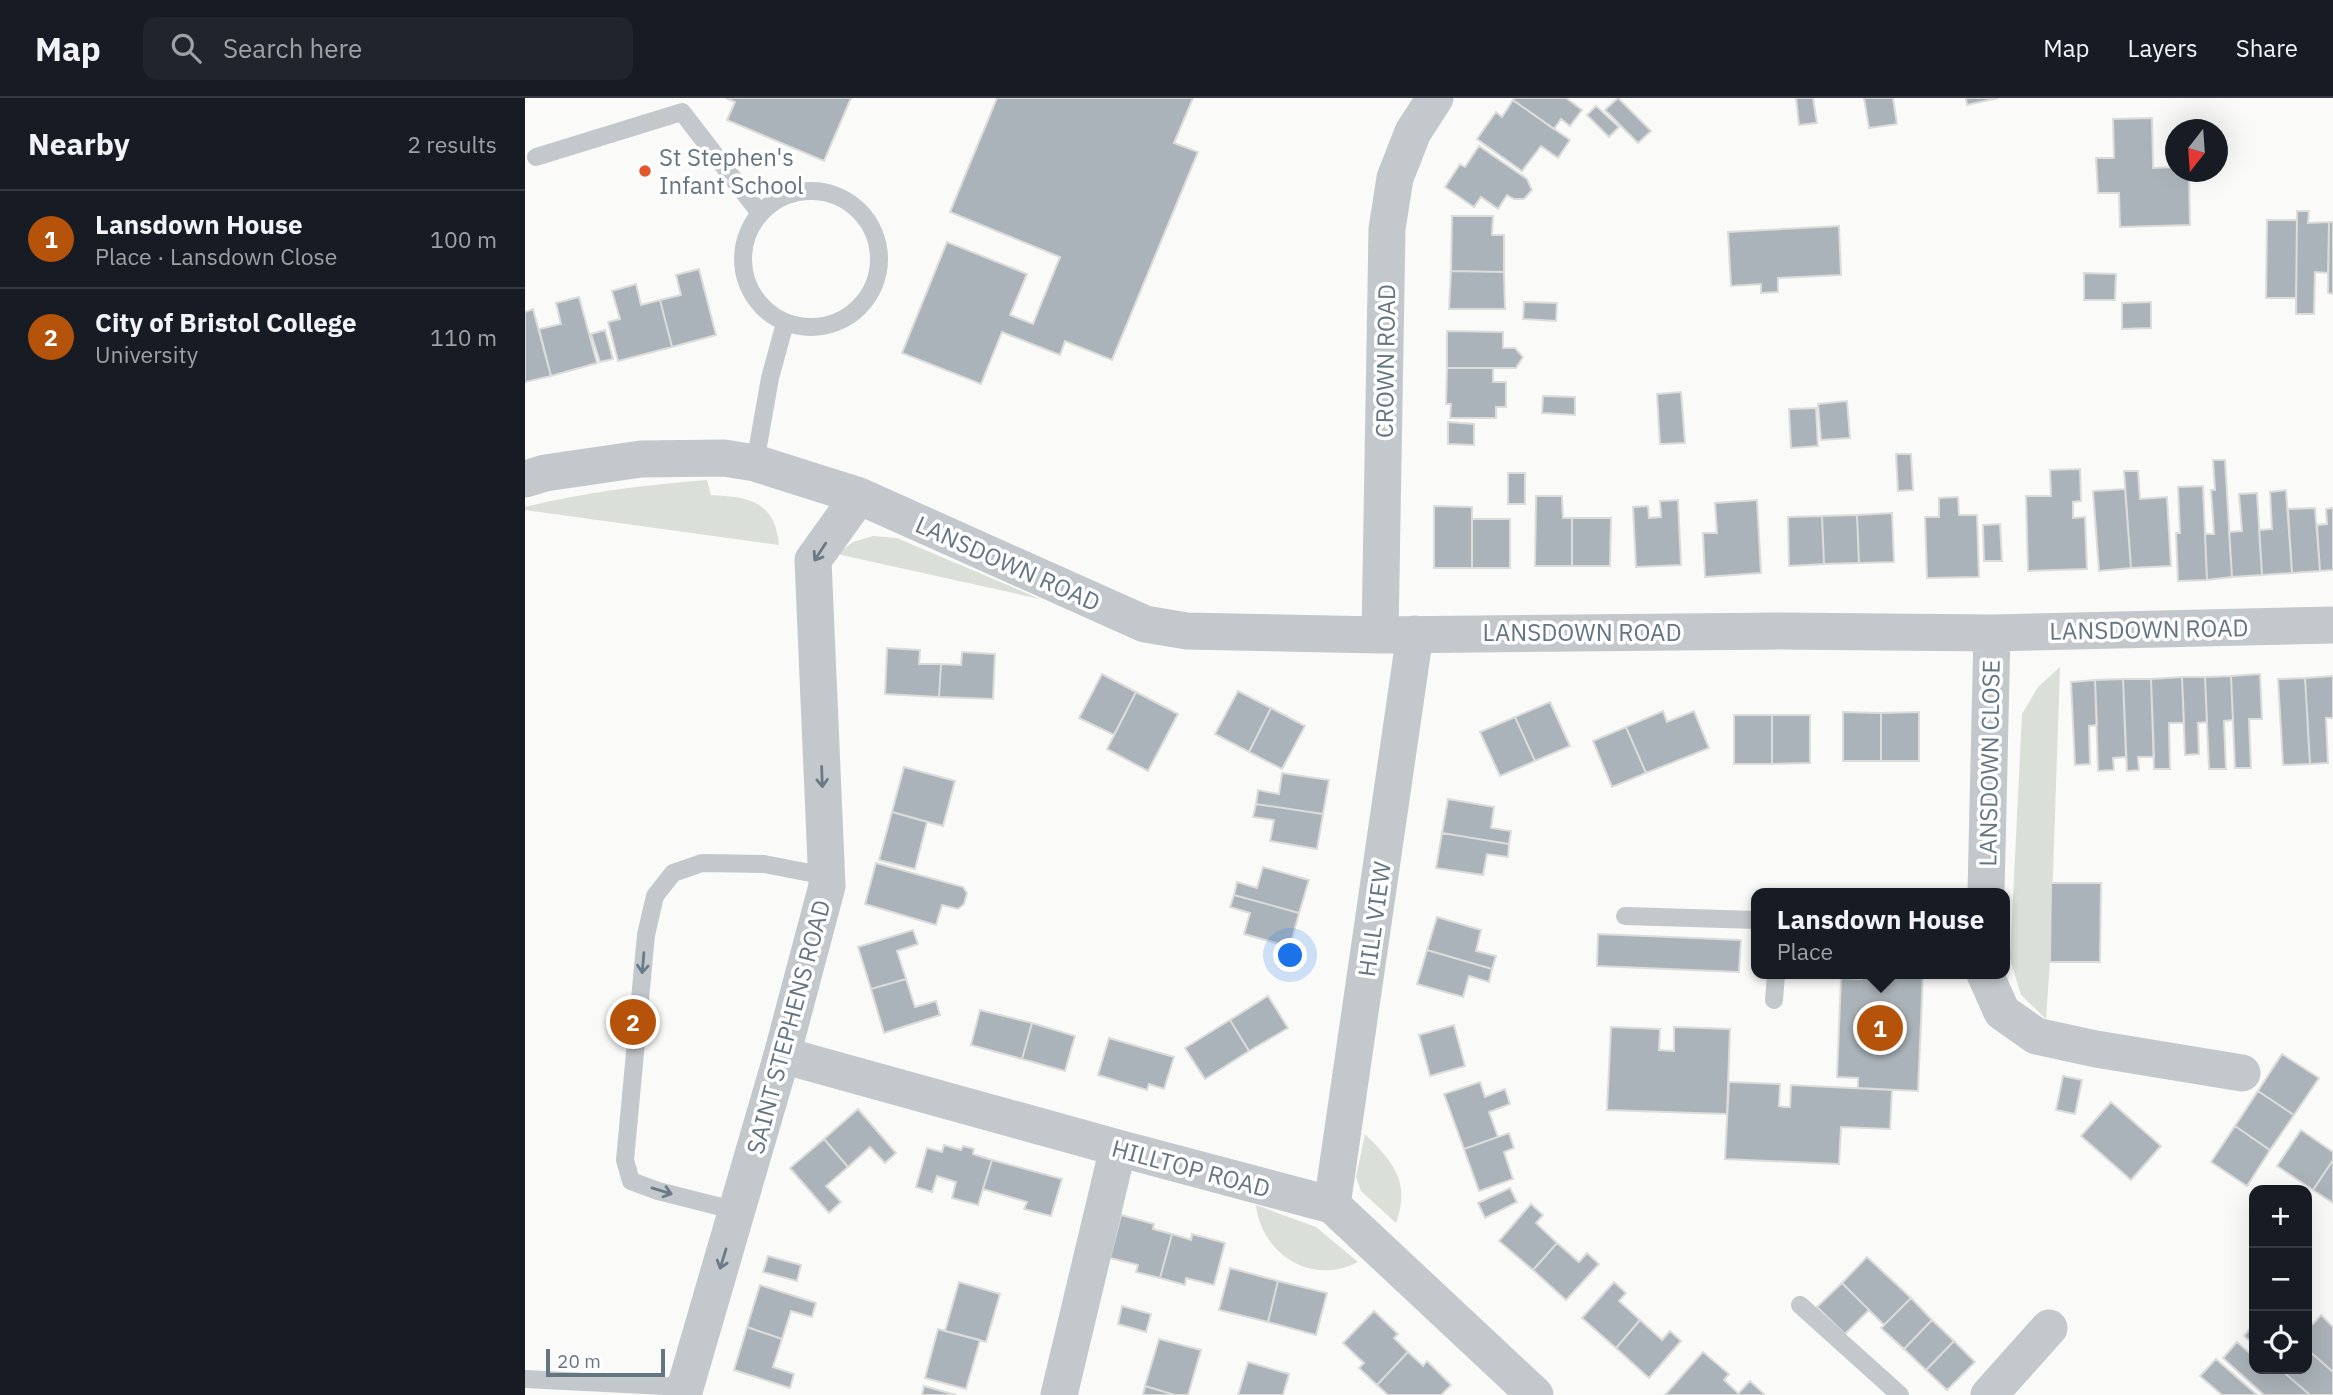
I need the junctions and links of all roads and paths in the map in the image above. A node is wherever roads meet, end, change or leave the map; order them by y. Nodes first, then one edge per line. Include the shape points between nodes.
1 (1435, 98) edge
2 (537, 158) dead end
3 (759, 212) junction
4 (785, 323) junction
5 (755, 463) junction
6 (525, 479) edge
7 (859, 496) junction
8 (2333, 625) edge
9 (1992, 633) junction
10 (1398, 634) junction
11 (826, 876) junction
12 (1986, 888) edge
13 (1625, 916) dead end
14 (1751, 920) edge
15 (1776, 979) edge
16 (1987, 979) edge
17 (1774, 1000) dead end
18 (782, 1055) junction
19 (2242, 1073) dead end
20 (1118, 1149) junction
21 (1332, 1205) junction
22 (737, 1211) junction
23 (1800, 1305) dead end
24 (2049, 1328) dead end
25 (525, 1379) edge
26 (1516, 1389) edge
27 (684, 1391) edge
28 (1059, 1395) edge
29 (1900, 1395) edge
30 (1989, 1395) edge

1 - 10 street, CROWN ROAD via 1413,132 1395,178 1387,229
2 - 3 lane via 682,112
3 - 4 lane via 745,234 741,261 747,287 762,309
3 - 4 lane via 784,195 814,190 843,197 866,217 879,244 879,274 859,307 843,320 814,329
4 - 5 lane
5 - 6 street, LANSDOWN ROAD via 724,458 641,458
5 - 7 street, LANSDOWN ROAD
7 - 10 street, LANSDOWN ROAD via 1145,624 1187,631
7 -> 11 street, SAINT STEPHENS ROAD via 813,560
8 - 9 street, LANSDOWN ROAD
9 - 10 street, LANSDOWN ROAD
9 - 12 street, LANSDOWN CLOSE
10 - 21 street, HILL VIEW
11 - 18 street, SAINT STEPHENS ROAD
11 -> 22 lane via 764,864 702,863 673,873 655,896 646,935 625,1160 631,1181
13 - 14 lane
15 - 17 lane
16 - 19 street via 2002,1012 2036,1036
18 - 20 street, HILLTOP ROAD
18 - 22 street, SAINT STEPHENS ROAD
20 - 21 street, HILLTOP ROAD
20 - 28 street
21 - 26 street, HILLTOP ROAD
22 -> 27 street, SAINT STEPHENS ROAD
23 - 29 lane
24 - 30 street
25 - 27 lane

